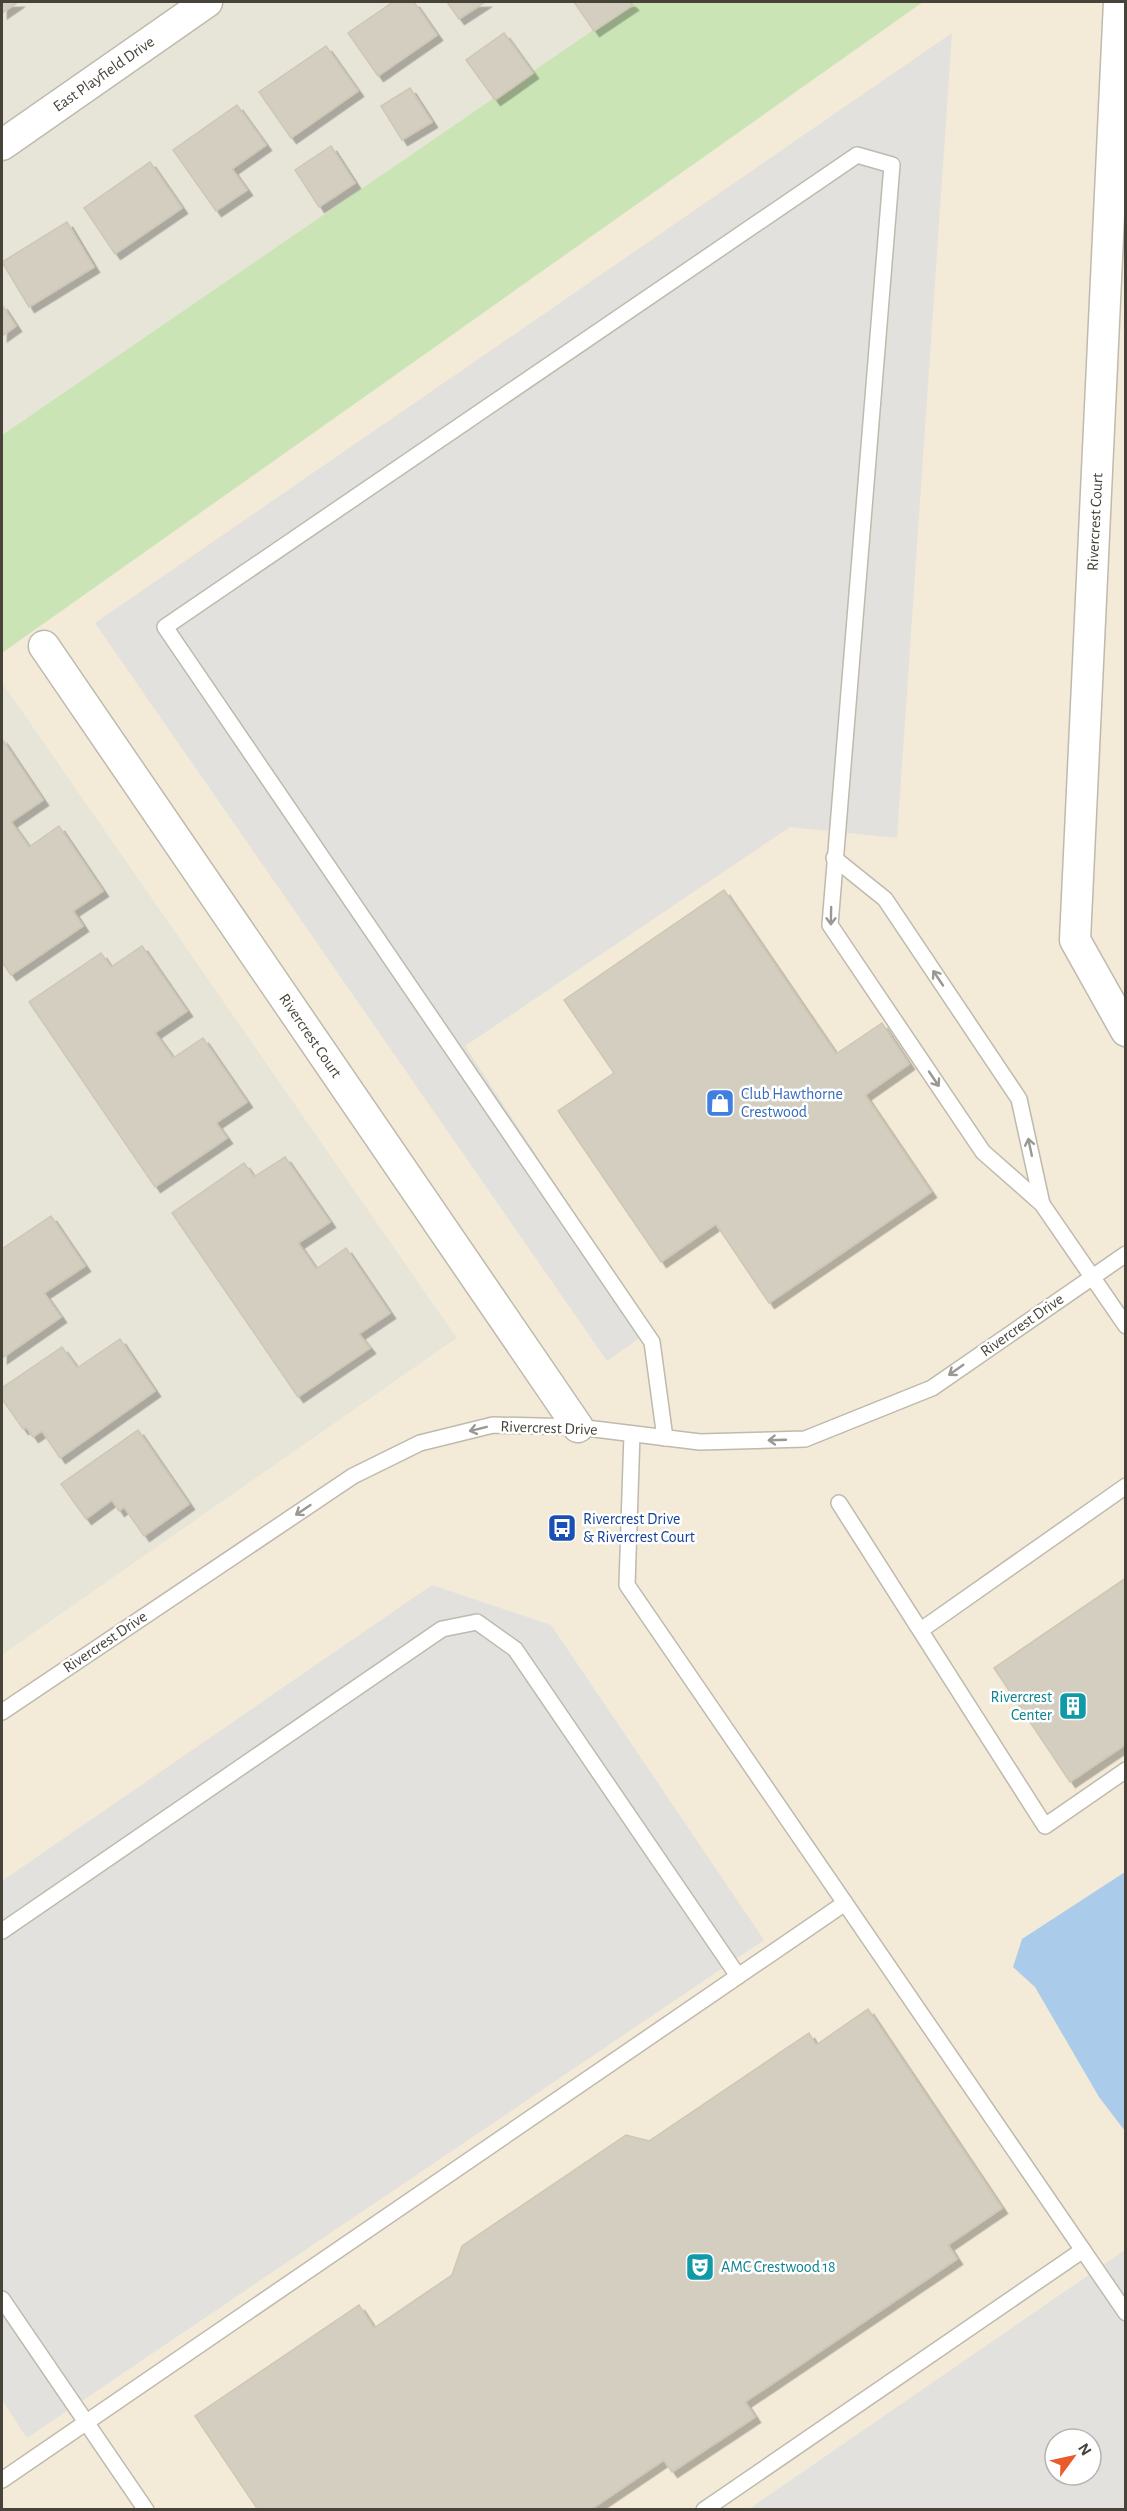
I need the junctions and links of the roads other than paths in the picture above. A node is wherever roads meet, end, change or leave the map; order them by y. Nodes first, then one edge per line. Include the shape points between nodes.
1 (207, 2) edge
2 (1119, 2) edge
3 (2, 145) edge
4 (44, 646) dead end
5 (834, 858) junction
6 (1125, 1030) edge
7 (1042, 1204) junction
8 (1125, 1254) edge
9 (1091, 1277) junction
10 (1125, 1326) edge
11 (578, 1427) junction
12 (632, 1434) junction
13 (665, 1438) junction
14 (1125, 1486) edge
15 (839, 1503) dead end
16 (921, 1630) junction
17 (2, 1712) edge
18 (1125, 1770) edge
19 (845, 1903) junction
20 (2, 1931) edge
21 (738, 1976) junction
22 (1083, 2250) junction
23 (2, 2299) edge
24 (1125, 2313) edge
25 (86, 2422) junction
26 (2, 2480) edge
27 (146, 2510) edge
28 (704, 2510) edge

1 - 3 street, East Playfield Drive
2 - 6 street, Rivercrest Court via 1075,940
4 - 11 street, Rivercrest Court
7 -> 5 lane via 1020,1099 885,899
5 -> 7 lane via 830,926 984,1152
5 - 13 lane via 892,165 857,155 165,627 652,1342
7 - 9 lane
8 - 9 lane, Rivercrest Drive
9 - 10 lane
9 -> 13 lane, Rivercrest Drive via 932,1388 805,1439 700,1442
11 - 12 lane, Rivercrest Drive
11 -> 17 lane, Rivercrest Drive via 493,1425 420,1443 363,1472
12 - 13 lane, Rivercrest Drive
12 - 19 lane via 627,1585
14 - 16 lane
15 - 16 lane
16 - 18 lane via 1045,1826
19 - 21 lane
19 - 22 lane
20 - 21 lane via 442,1629 477,1622 515,1649
21 - 25 lane
22 - 24 lane
22 - 28 lane
23 - 25 lane
25 - 26 lane
25 - 27 lane

